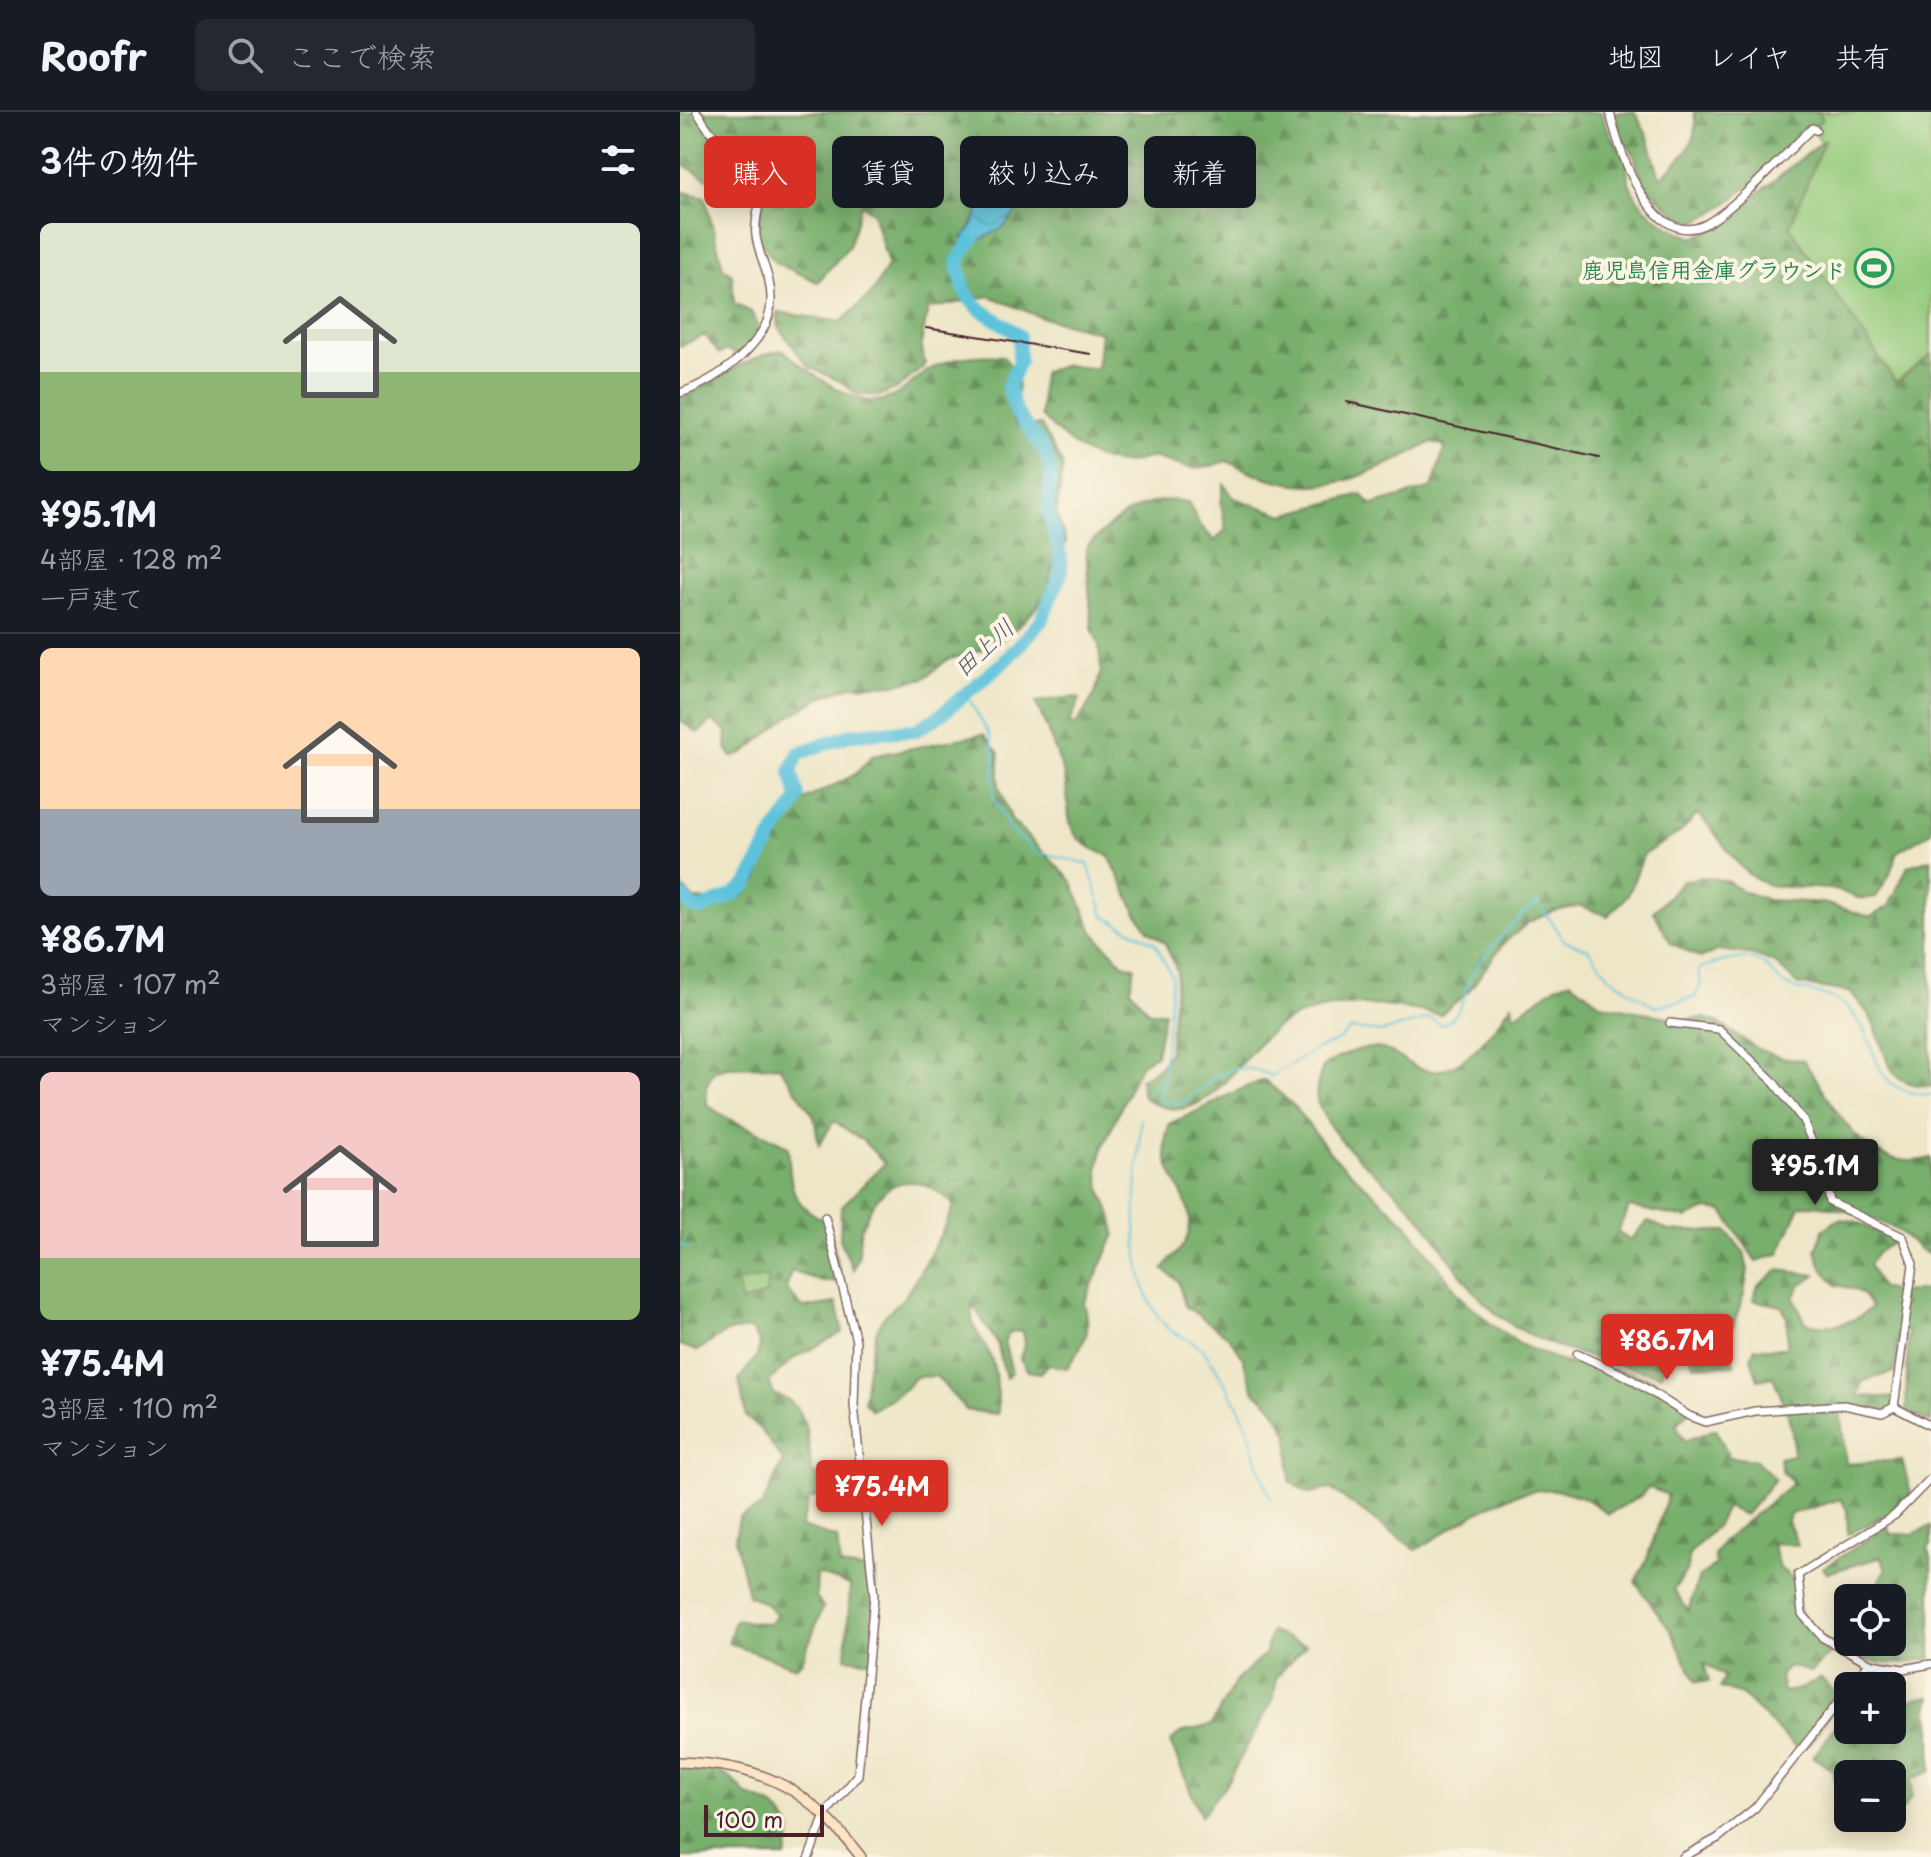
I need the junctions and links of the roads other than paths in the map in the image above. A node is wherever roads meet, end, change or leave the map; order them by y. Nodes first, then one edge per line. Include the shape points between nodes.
1 (697, 112) edge
2 (1610, 112) edge
3 (1816, 130) dead end
4 (680, 393) edge
5 (1670, 1023) dead end
6 (825, 1217) dead end
7 (1577, 1354) dead end
8 (1894, 1407) junction
9 (1931, 1426) edge
10 (1931, 1478) edge
11 (1869, 1663) junction
12 (1931, 1664) edge
13 (1862, 1672) edge
14 (1834, 1708) edge
15 (680, 1762) edge
16 (826, 1813) junction
17 (809, 1857) edge
18 (861, 1857) edge
19 (1683, 1857) edge

1 - 4 street via 758,183 756,234 772,305 748,349
2 - 3 street via 1620,151 1644,198 1668,222 1686,229 1713,220 1812,128
5 - 8 street via 1719,1029 1797,1110 1824,1172 1830,1202 1903,1237 1913,1264
6 - 16 street via 856,1341 854,1405 874,1596 858,1775
7 - 8 street via 1705,1422 1755,1411 1844,1405 1882,1413
8 - 9 street
10 - 11 street via 1895,1515 1798,1575 1798,1602 1809,1625
11 - 12 street via 1903,1669
11 - 13 street
14 - 19 street via 1755,1808
15 - 16 street via 747,1771 794,1790
16 - 17 street
16 - 18 street

